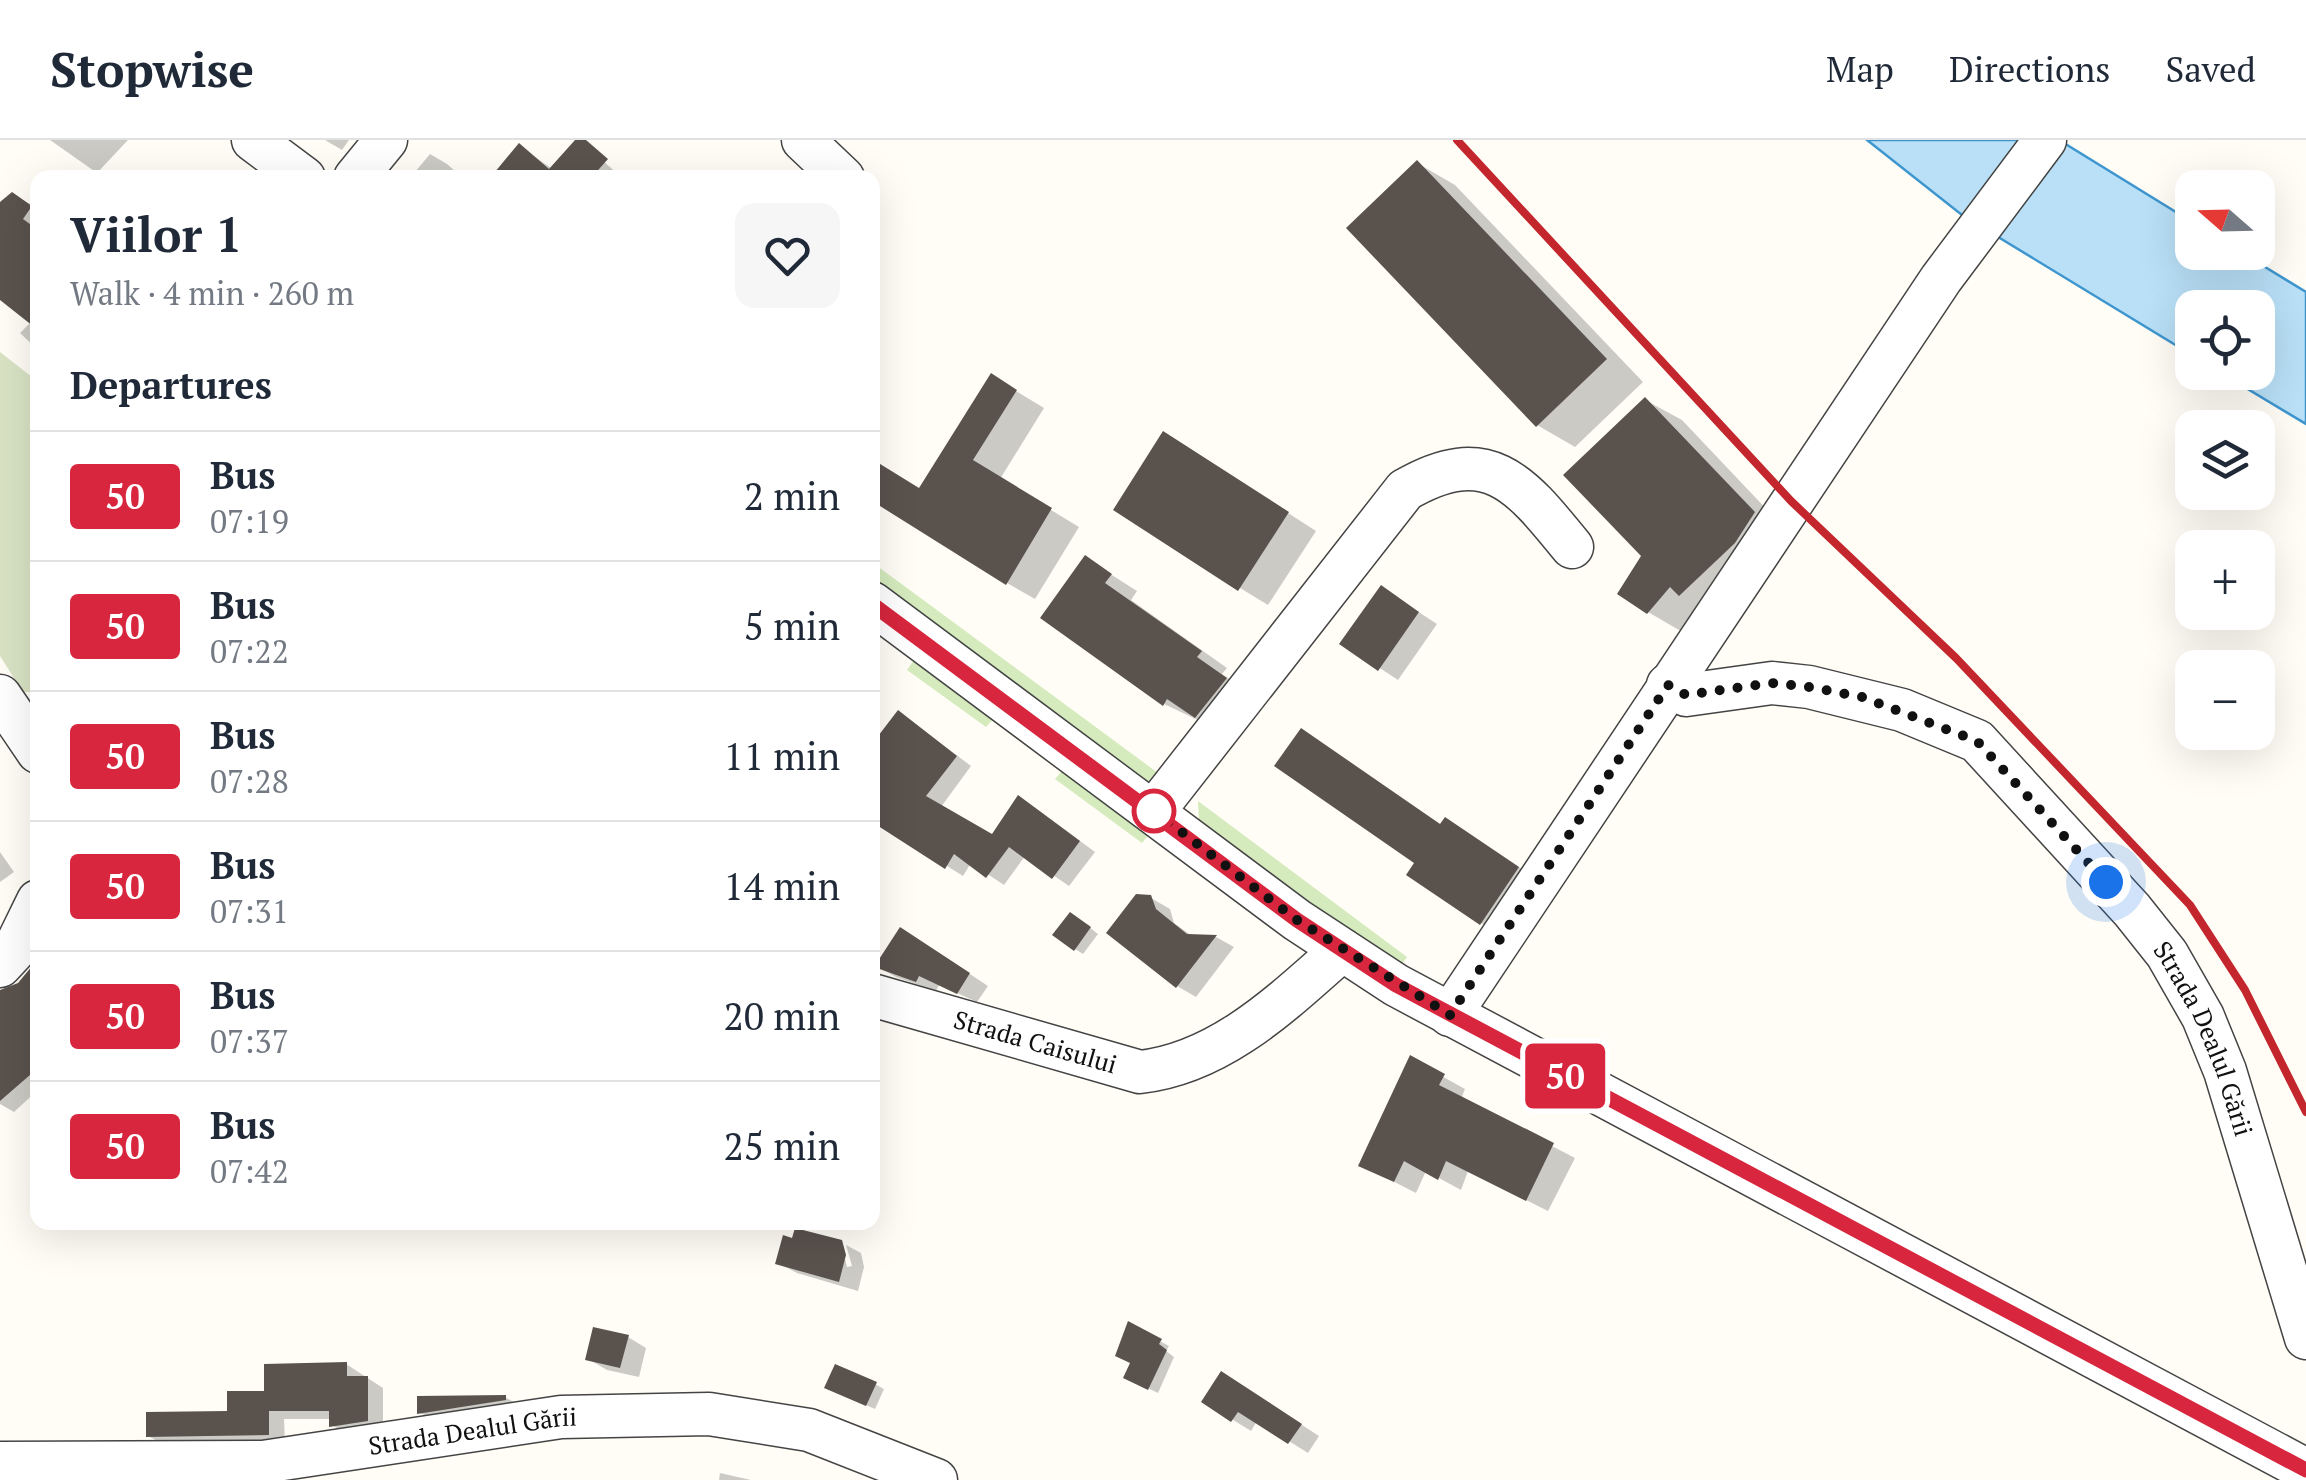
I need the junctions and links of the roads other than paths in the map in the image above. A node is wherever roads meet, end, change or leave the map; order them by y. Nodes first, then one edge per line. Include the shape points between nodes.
1 (252, 140) edge
2 (386, 140) edge
3 (803, 140) edge
4 (2044, 140) edge
5 (293, 170) edge
6 (361, 170) edge
7 (835, 170) edge
8 (1572, 547) dead end
9 (880, 610) edge
10 (1668, 685) junction
11 (0, 696) edge
12 (30, 735) edge
13 (1154, 812) junction
14 (30, 917) edge
15 (1342, 950) junction
16 (0, 966) edge
17 (880, 997) edge
18 (1450, 1015) junction
19 (2306, 1338) edge
20 (0, 1463) edge
21 (2306, 1470) edge
22 (936, 1480) edge

1 - 5 street
2 - 6 street
3 - 7 street
4 - 10 street via 1941,279
8 - 13 street via 1528,492 1485,468 1458,467 1405,490
9 - 13 street
10 - 18 street
10 - 19 street, Strada Dealul Gării via 1686,695 1772,683 1809,687 1862,697 1977,741 2132,910 2204,1017
11 - 12 street
13 - 15 street
14 - 16 street
15 - 17 street, Strada Caisului via 1262,1021 1176,1068 1140,1072
15 - 18 street
18 - 21 street
20 - 22 street, Strada Dealul Gării via 262,1462 561,1417 709,1414 809,1430

